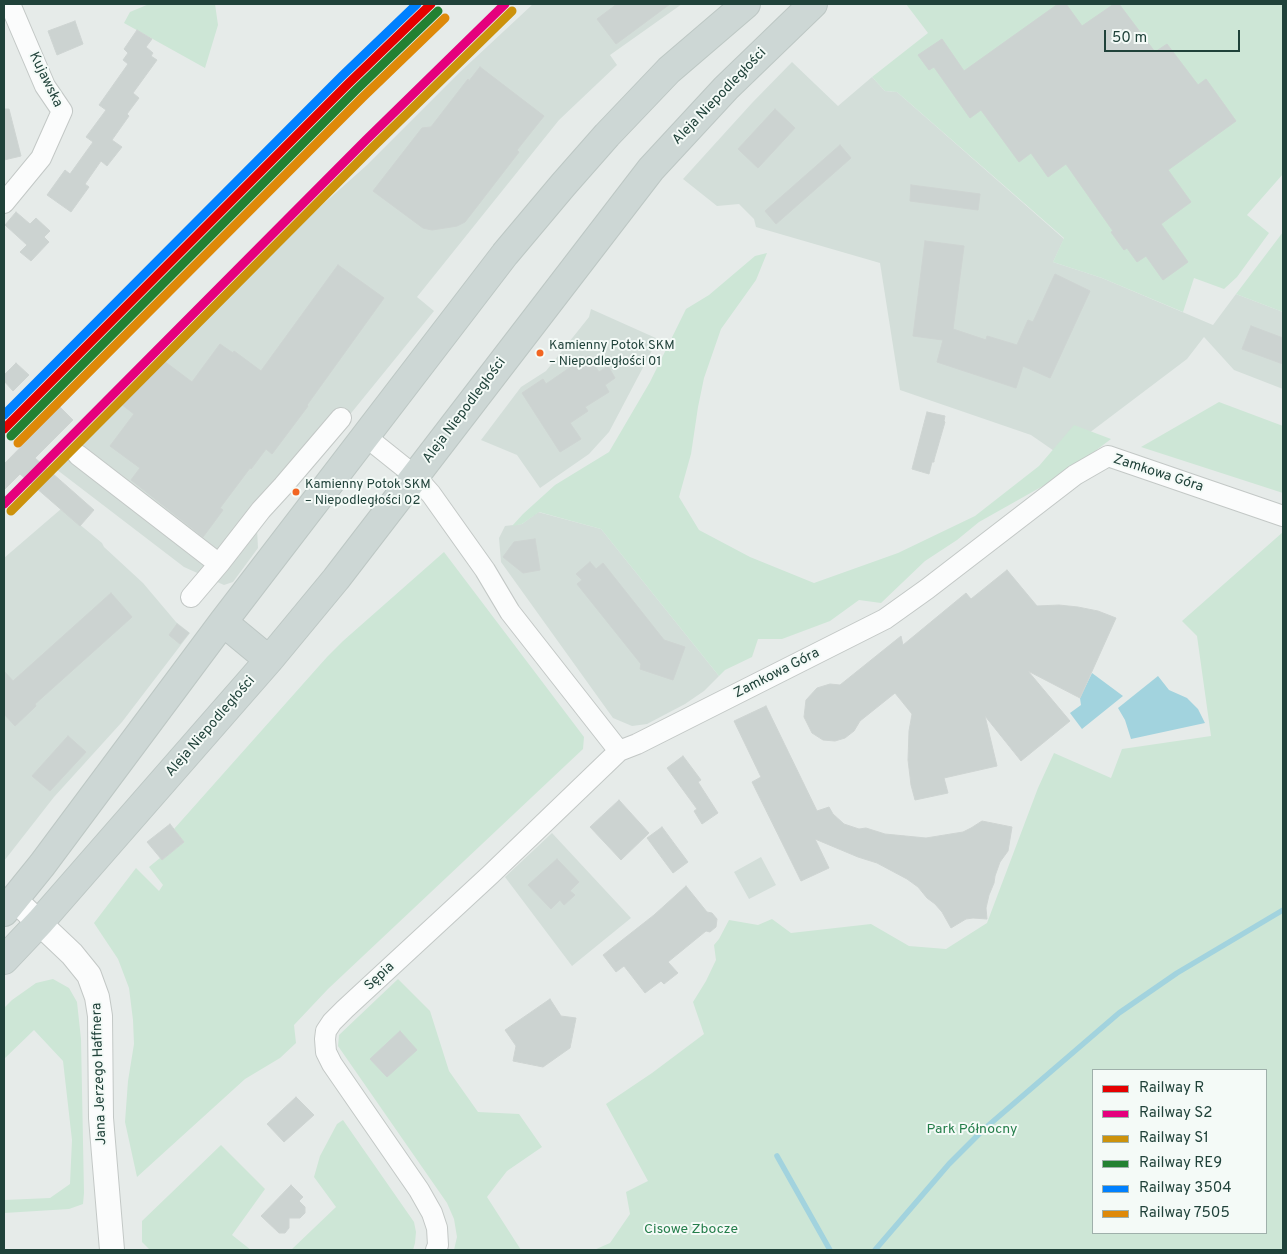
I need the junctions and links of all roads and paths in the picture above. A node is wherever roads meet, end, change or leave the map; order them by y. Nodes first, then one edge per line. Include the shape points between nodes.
1 (10, 4) edge
2 (746, 4) edge
3 (813, 4) edge
4 (4, 203) edge
5 (341, 418) dead end
6 (365, 436) junction
7 (78, 455) dead end
8 (415, 476) junction
9 (1283, 516) edge
10 (219, 564) junction
11 (191, 597) dead end
12 (223, 622) junction
13 (269, 660) junction
14 (619, 751) junction
15 (9, 906) edge
16 (40, 922) junction
17 (4, 960) edge
18 (112, 1250) edge
19 (436, 1250) edge

1 - 4 street, Kujawska via 45,86 62,111 41,158
2 - 6 main road via 669,70 562,186 505,254
3 - 8 main road, Aleja Niepodległości via 726,88 651,169
5 - 10 street
6 - 8 street
6 - 12 main road
7 - 10 street
8 - 13 main road, Aleja Niepodległości
8 - 14 street via 485,570 510,612
9 - 14 street, Zamkowa Góra via 1108,456 1075,475 885,619
10 - 11 street
12 - 13 main road
12 - 15 main road
13 - 16 main road, Aleja Niepodległości
14 - 19 street, Sępia via 345,1009 326,1031 326,1052 332,1064 432,1213 437,1228
15 - 16 street, Jana Jerzego Haffnera
16 - 17 main road, Aleja Niepodległości
16 - 18 street, Jana Jerzego Haffnera via 83,968 97,997 101,1118

